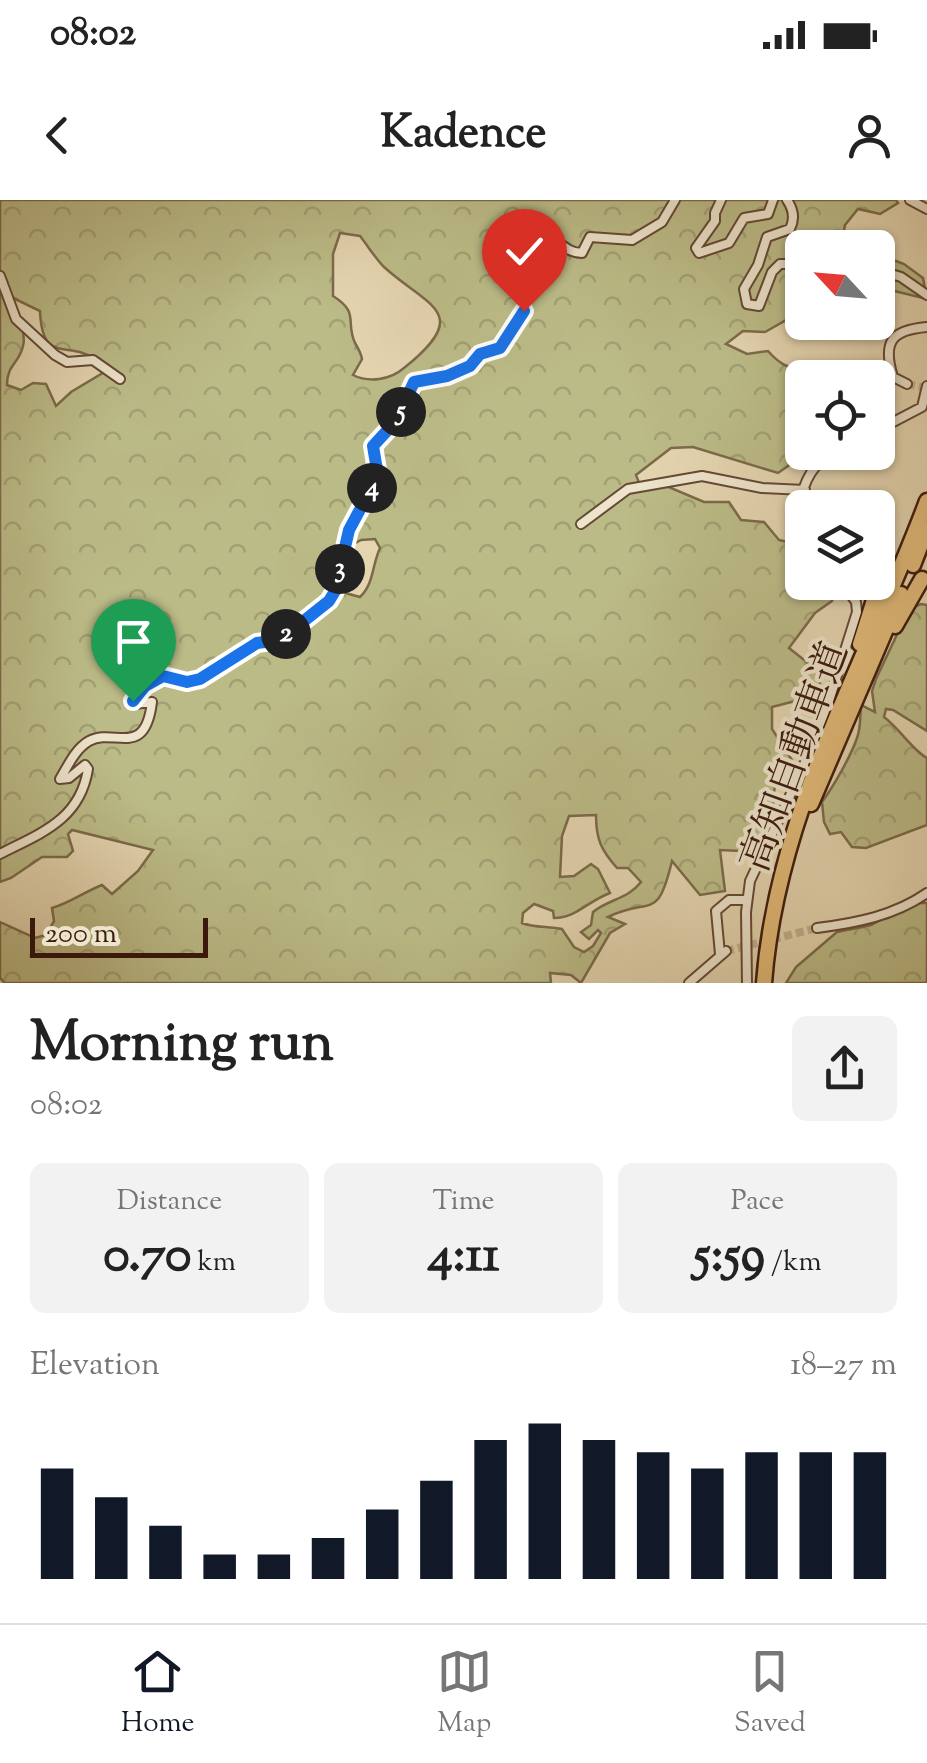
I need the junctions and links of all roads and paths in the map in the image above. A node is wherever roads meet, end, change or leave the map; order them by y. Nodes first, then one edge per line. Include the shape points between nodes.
1 (675, 200) edge
2 (721, 200) edge
3 (773, 200) edge
4 (787, 200) edge
5 (910, 200) edge
6 (927, 209) edge
7 (787, 230) edge
8 (785, 231) edge
9 (785, 264) edge
10 (895, 274) edge
11 (0, 276) edge
12 (927, 295) edge
13 (927, 327) edge
14 (120, 379) dead end
15 (907, 384) dead end
16 (927, 386) edge
17 (895, 421) edge
18 (814, 470) edge
19 (804, 490) joint
20 (927, 500) edge
21 (580, 524) dead end
22 (927, 528) edge
23 (922, 579) dead end
24 (855, 600) edge
25 (874, 600) edge
26 (825, 755) junction
27 (0, 854) edge
28 (927, 893) edge
29 (746, 900) junction
30 (816, 928) tunnel mouth
31 (690, 983) edge
32 (746, 983) edge
33 (764, 983) edge
34 (773, 983) edge

1 - 27 street via 662,222 632,240 590,237 582,252 570,252 535,232 515,246 510,263 523,302 521,318 505,344 470,366 414,382 396,421 373,446 378,476 349,530 329,601 290,632 257,643 200,679 152,680 133,701 152,702 141,732 131,739 88,742 60,779 84,765 88,769 77,804 50,830
2 - 3 street via 696,248 700,253 729,242 744,218 768,214
4 - 7 street via 794,222
5 - 6 street
8 - 9 street via 767,237 744,289 747,304 759,306 772,272
10 - 12 street
11 - 14 street via 16,319 55,355 67,362 93,360
13 - 15 street via 905,328 889,346 893,377
16 - 17 street via 922,407
18 - 19 street
19 - 21 street via 702,476 628,488
20 - 26 highway, 高知自動車道
22 - 26 highway, 高知自動車道
23 - 26 highway
24 - 29 street via 848,649
25 - 26 highway
26 - 33 highway, 高知自動車道 via 781,868
26 - 34 highway, 高知自動車道 via 791,869
28 - 30 street via 903,909
29 - 31 street via 729,900 716,911 723,952
29 - 32 street

